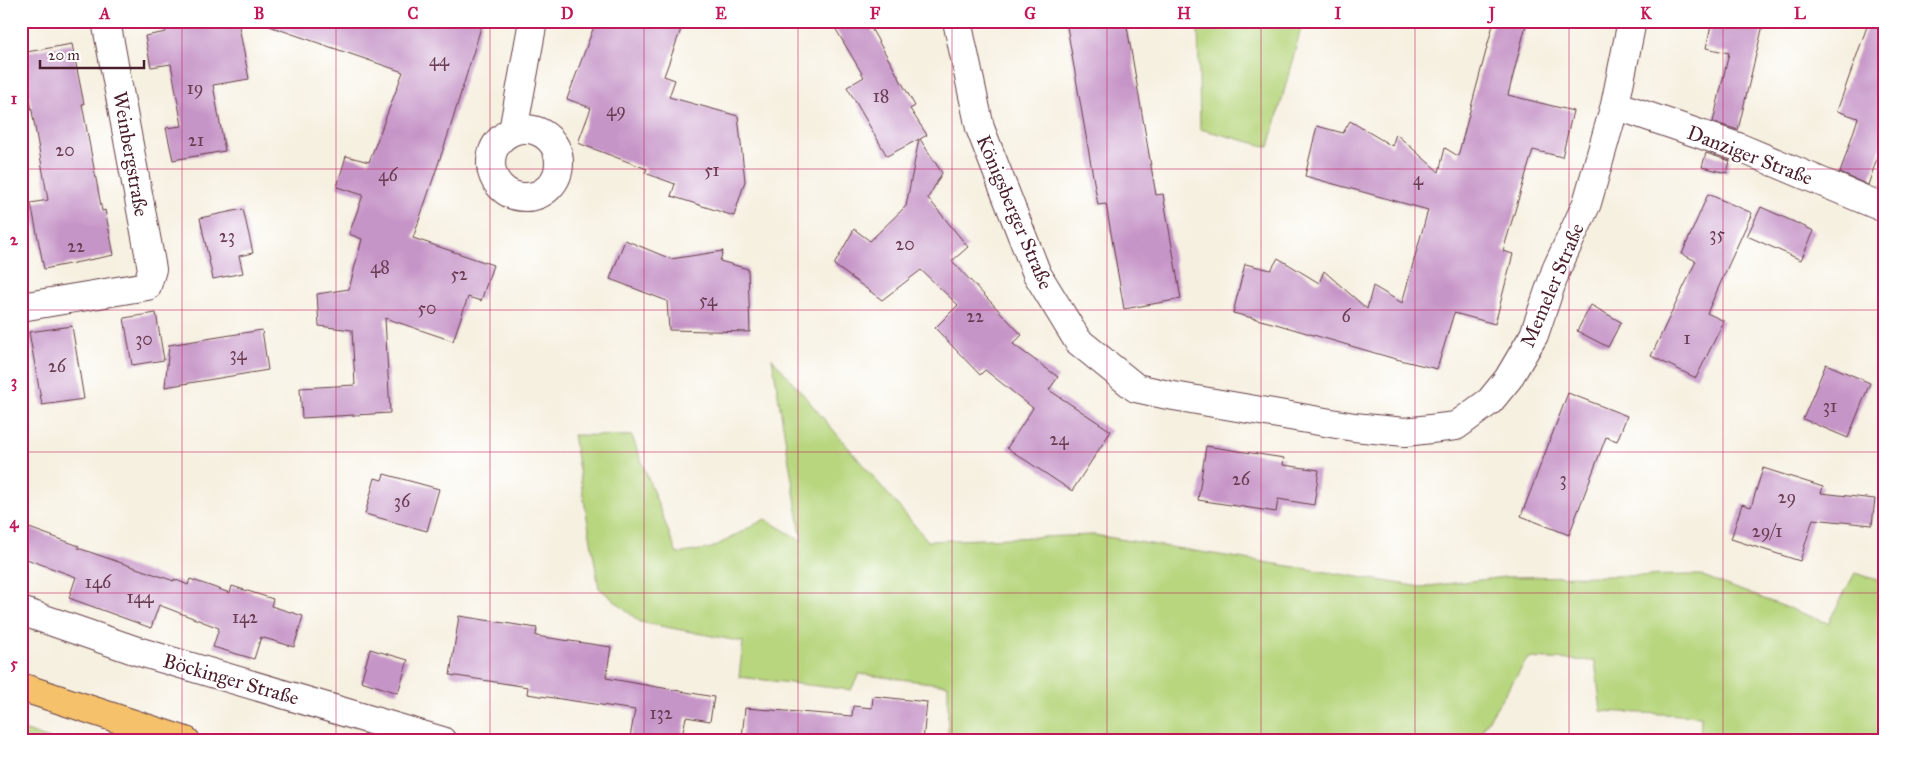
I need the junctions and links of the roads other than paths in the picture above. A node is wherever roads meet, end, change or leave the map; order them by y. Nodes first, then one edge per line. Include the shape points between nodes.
1 (106, 21) edge
2 (533, 21) edge
3 (956, 21) edge
4 (1632, 21) edge
5 (1615, 105) junction
6 (513, 131) dead end
7 (1884, 208) edge
8 (21, 307) edge
9 (1354, 427) joint
10 (21, 611) edge
11 (21, 687) edge
12 (186, 741) edge
13 (442, 741) edge

1 - 8 street, Weinbergstraße via 152,269 147,286
2 - 6 street
3 - 9 street, Königsberger Straße via 980,128 1037,274 1078,341 1136,388
4 - 5 street, Memeler Straße
5 - 7 street, Danziger Straße via 1738,147
5 - 9 street, Memeler Straße via 1587,203 1556,270 1534,334 1508,379 1490,401 1456,426 1405,432
10 - 13 street, Böckinger Straße via 137,651
11 - 12 main road

